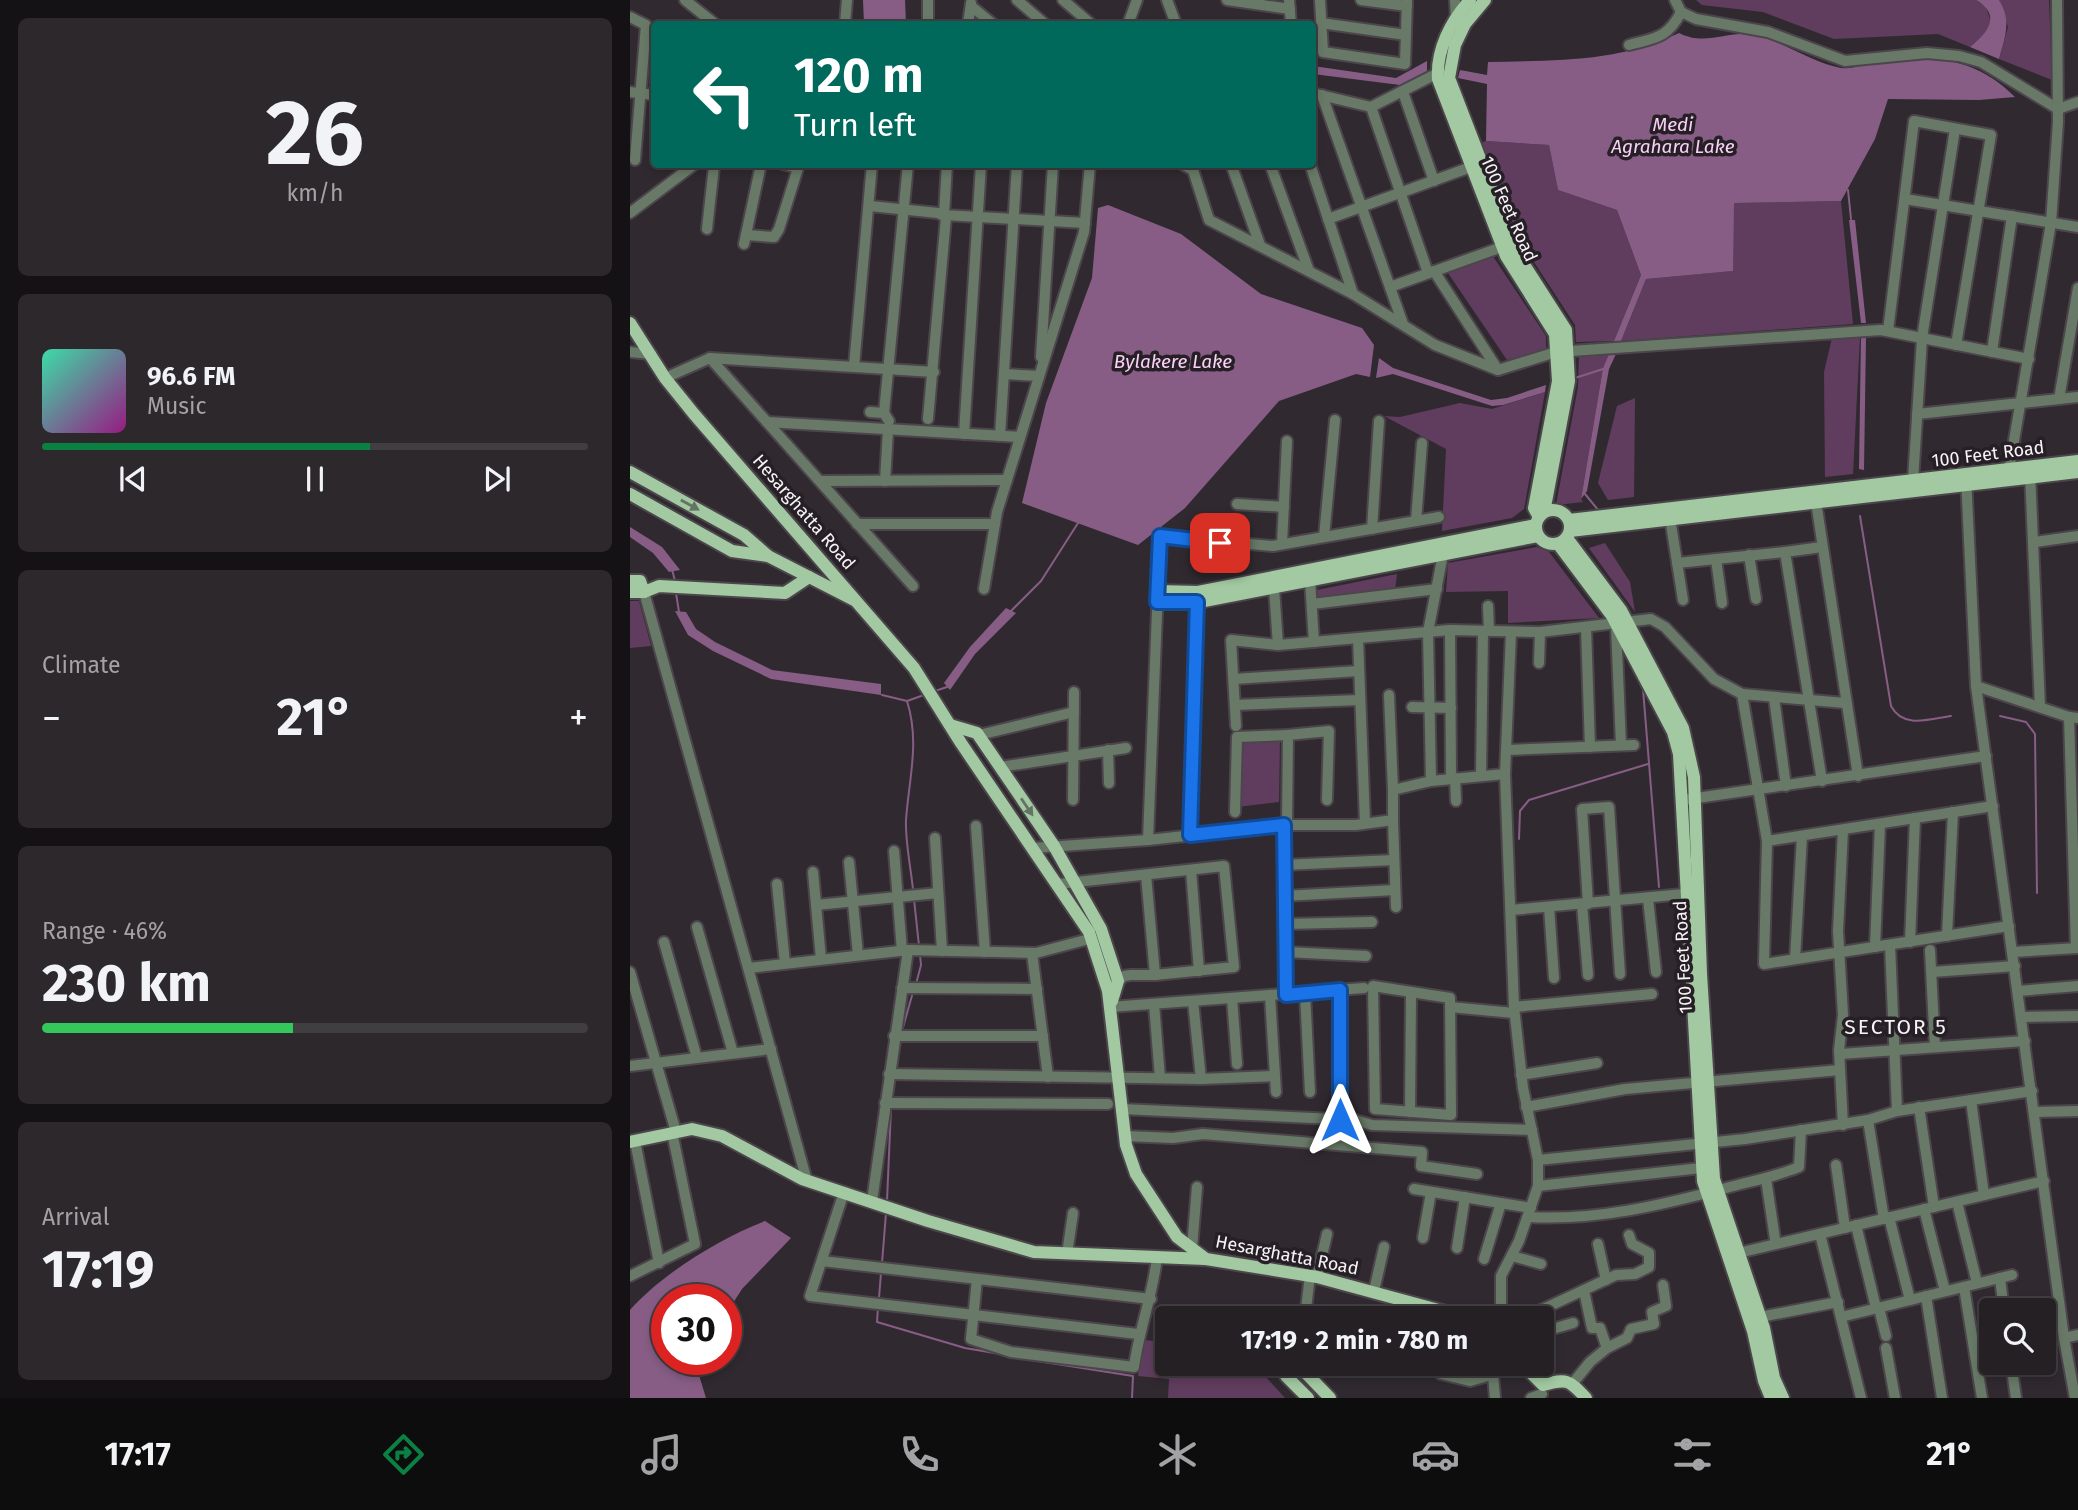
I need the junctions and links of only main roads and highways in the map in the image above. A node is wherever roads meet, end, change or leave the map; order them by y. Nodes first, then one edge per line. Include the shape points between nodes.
1 (1470, 0) edge
2 (1485, 0) edge
3 (1442, 65) junction
4 (1445, 85) junction
5 (630, 323) edge
6 (1562, 351) junction
7 (2078, 461) edge
8 (630, 472) edge
9 (2030, 472) junction
10 (2078, 472) edge
11 (1966, 481) junction
12 (630, 494) edge
13 (1621, 518) junction
14 (1540, 522) junction
15 (1571, 530) junction
16 (768, 556) junction
17 (808, 577) junction
18 (630, 581) edge
19 (630, 592) edge
20 (644, 592) junction
21 (862, 605) junction
22 (950, 725) junction
23 (1110, 1007) junction
24 (632, 1141) edge
25 (1206, 1259) junction
26 (1426, 1306) edge
27 (1755, 1318) junction
28 (1286, 1376) dead end
29 (1309, 1376) edge
30 (1529, 1376) edge
31 (1540, 1394) edge
32 (1308, 1398) edge
33 (1330, 1398) edge
34 (1586, 1398) edge
35 (1771, 1398) edge
36 (1783, 1398) edge

1 - 3 main road, 100 Feet Road via 1456,19
2 - 3 main road, 100 Feet Road
3 - 4 main road, 100 Feet Road
4 - 6 main road, 100 Feet Road via 1502,247
4 - 6 main road, 100 Feet Road via 1516,252 1565,327
5 - 21 main road, Hesarghatta Road via 665,378
6 - 14 main road, 100 Feet Road via 1561,395 1534,508
7 - 9 main road, 100 Feet Road
8 -> 16 main road via 744,535
9 - 10 main road, 100 Feet Road
9 - 11 main road, 100 Feet Road
9 - 11 main road, 100 Feet Road via 2009,470
11 - 13 main road, 100 Feet Road via 1913,481
11 - 13 main road, 100 Feet Road via 1670,518
12 - 16 main road via 732,551
13 - 15 main road, 100 Feet Road
14 - 14 main road via 1443,554 1274,588 1197,602 1157,596 1198,592
14 - 15 main road via 1562,512
14 - 15 main road via 1546,542
15 - 27 main road, 100 Feet Road via 1673,732 1682,766 1688,800 1708,1167 1712,1192
16 - 17 main road
17 - 20 main road via 785,593 659,586
17 - 21 main road
18 - 20 main road via 640,581
19 - 20 main road
21 - 22 main road, Hesarghatta Road via 914,668
22 - 23 main road, Hesarghatta Road via 1089,932
22 -> 23 main road, Hesarghatta Road via 979,735 1075,882 1101,929 1118,981
23 - 25 main road, Hesarghatta Road via 1125,1136 1141,1181 1177,1237
24 - 25 main road via 692,1129 722,1136 807,1181 1034,1252
25 - 26 main road, Hesarghatta Road via 1313,1276
27 - 35 main road, 100 Feet Road
27 - 36 main road, 100 Feet Road
28 - 32 main road
29 - 33 main road
30 - 31 main road
31 - 34 main road via 1562,1380

